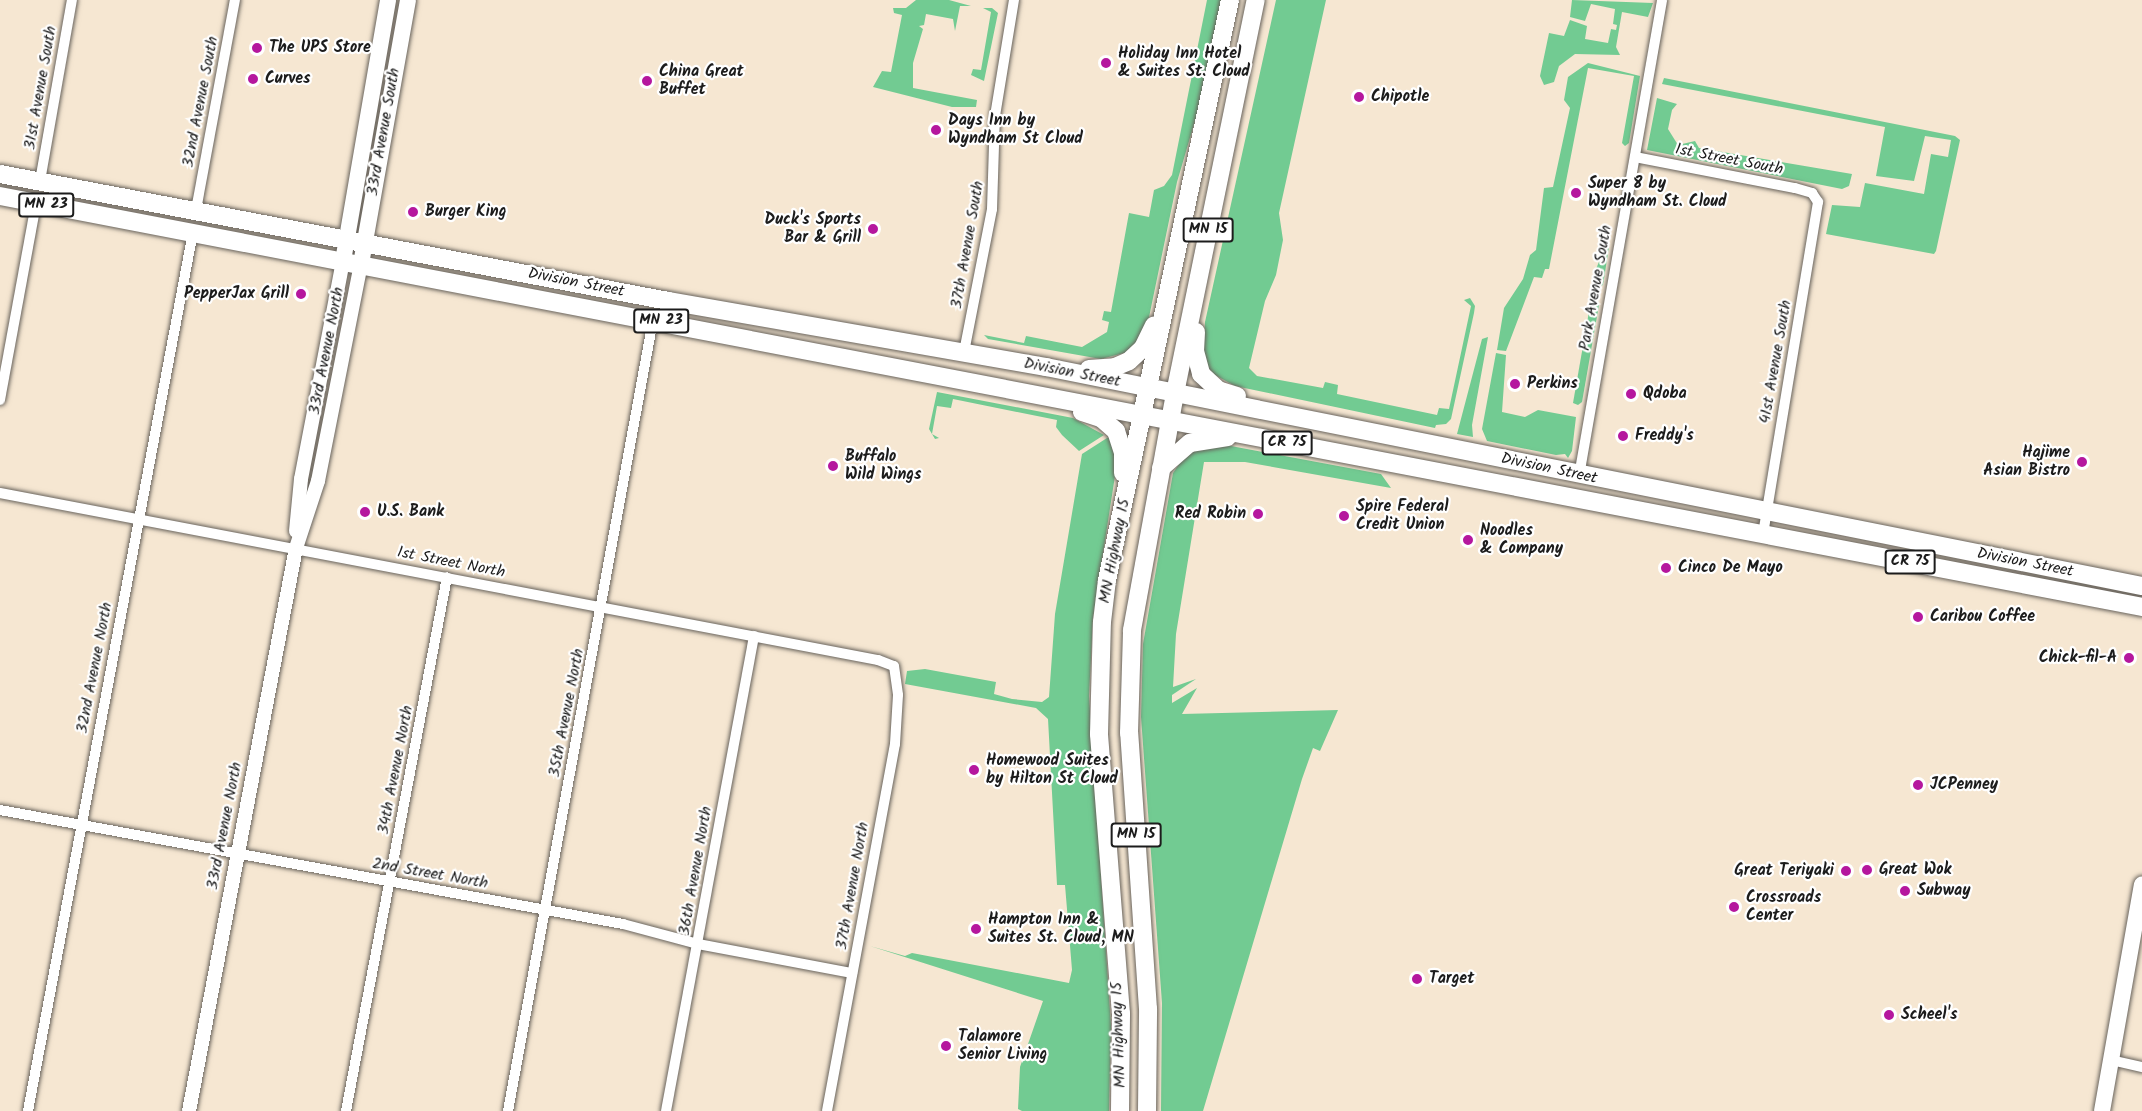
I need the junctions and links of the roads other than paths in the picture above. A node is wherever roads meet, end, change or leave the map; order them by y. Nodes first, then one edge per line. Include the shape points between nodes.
1 (72, 0) edge
2 (235, 0) edge
3 (388, 0) edge
4 (408, 0) edge
5 (1014, 0) edge
6 (1230, 0) edge
7 (1256, 0) edge
8 (1662, 0) edge
9 (1635, 157) junction
10 (0, 174) edge
11 (40, 182) junction
12 (0, 196) edge
13 (1815, 197) joint
14 (36, 203) junction
15 (196, 210) junction
16 (194, 232) junction
17 (346, 239) junction
18 (365, 242) junction
19 (343, 261) junction
20 (361, 264) junction
21 (1197, 285) junction
22 (1165, 302) junction
23 (653, 320) junction
24 (964, 352) junction
25 (1046, 368) junction
26 (1148, 387) junction
27 (1007, 388) junction
28 (1175, 393) junction
29 (0, 400) edge
30 (1143, 414) junction
31 (1170, 420) junction
32 (1329, 423) junction
33 (1247, 435) junction
34 (1161, 468) junction
35 (1579, 476) junction
36 (0, 493) edge
37 (1123, 506) junction
38 (1766, 513) junction
39 (139, 519) junction
40 (1762, 533) junction
41 (296, 548) junction
42 (447, 577) junction
43 (2142, 586) edge
44 (602, 607) junction
45 (2142, 607) edge
46 (754, 636) junction
47 (894, 666) joint
48 (0, 810) edge
49 (80, 825) junction
50 (236, 854) junction
51 (390, 882) junction
52 (2142, 884) edge
53 (2140, 905) edge
54 (545, 910) junction
55 (698, 944) junction
56 (852, 973) junction
57 (2111, 1060) junction
58 (2142, 1067) edge
59 (28, 1111) edge
60 (189, 1111) edge
61 (346, 1111) edge
62 (508, 1111) edge
63 (666, 1111) edge
64 (827, 1111) edge
65 (1120, 1111) edge
66 (1147, 1111) edge
67 (2102, 1111) edge

1 - 11 street, 31st Avenue South
2 - 15 street, 32nd Avenue South
3 - 17 main road, 33rd Avenue South
4 - 18 main road, 33rd Avenue South
5 - 24 street, 37th Avenue South via 995,116 992,209
6 - 22 highway, MN Highway 15 / MN 15
7 - 21 highway, MN Highway 15 / MN 15
8 - 9 street, Park Avenue South
9 - 13 street, 1st Street South via 1795,188
9 - 35 street, Park Avenue South
10 - 11 highway, Division Street / MN 23
11 - 15 highway, Division Street / MN 23
12 - 14 highway, Division Street / MN 23
13 - 38 street, 41st Avenue South via 1818,215
14 - 16 highway, Division Street / MN 23
14 - 29 street
15 - 17 highway, Division Street / MN 23
16 - 19 highway, Division Street / MN 23
16 - 39 street, 32nd Avenue North
17 - 18 highway, Division Street / MN 23
17 - 19 main road, 33rd Avenue South
18 - 20 main road, 33rd Avenue South
18 - 24 highway, Division Street / MN 23 via 691,305
19 - 20 highway, Division Street / MN 23
19 - 41 street, 33rd Avenue North via 301,479
20 - 23 highway, Division Street / MN 23
20 - 41 street, 33rd Avenue North via 318,481
21 - 28 highway, MN Highway 15 / MN 15
21 - 32 highway via 1195,351 1197,367 1207,383 1227,394 1298,408
22 - 25 highway via 1143,348 1127,362 1102,369
22 - 26 highway, MN Highway 15 / MN 15
23 - 27 highway, Division Street / MN 23
23 - 44 street, 35th Avenue North
24 - 25 highway, Division Street / MN 23
25 - 26 highway, Division Street / MN 23
26 - 28 highway, Division Street / MN 23
26 - 30 highway, MN Highway 15 / MN 15
27 - 30 highway, Division Street / MN 23
27 - 37 highway via 1034,403 1087,413 1111,425 1123,452
28 - 31 highway, MN Highway 15 / MN 15
28 - 32 highway, Division Street / CR 75
30 - 31 highway, Division Street / MN 23
30 - 37 highway, MN Highway 15 / MN 15
31 - 33 highway, Division Street / CR 75
31 - 34 highway, MN Highway 15 / MN 15
32 - 35 highway, Division Street / CR 75
33 - 34 highway via 1201,439
33 - 40 highway, Division Street / CR 75
34 - 66 highway, MN Highway 15 / MN 15 via 1138,585 1128,695 1148,1009
35 - 38 highway, Division Street / CR 75
36 - 39 street, 1st Street North
37 - 65 highway, MN Highway 15 / MN 15 via 1107,580 1099,694 1121,1014
38 - 40 street, 41st Avenue South
38 - 43 highway, Division Street / CR 75
39 - 41 street, 1st Street North
39 - 49 street, 32nd Avenue North
40 - 45 highway, Division Street / CR 75
41 - 42 street, 1st Street North
41 - 50 street, 33rd Avenue North
42 - 44 street, 1st Street North
42 - 51 street, 34th Avenue North
44 - 46 street, 1st Street North
44 - 54 street, 35th Avenue North
46 - 47 street, 1st Street North
46 - 55 street, 36th Avenue North
47 - 56 street, 37th Avenue North via 898,695 896,732
48 - 49 street, 2nd Street North
49 - 50 street, 2nd Street North
49 - 59 street, 32nd Avenue North
50 - 51 street, 2nd Street North
50 - 60 street, 33rd Avenue North
51 - 54 street, 2nd Street North
51 - 61 street, 34th Avenue North
52 - 53 main road
53 - 57 main road
54 - 55 street, 2nd Street North
54 - 62 street, 35th Avenue North
55 - 56 street, 2nd Street North
55 - 63 street, 36th Avenue North
56 - 64 street, 37th Avenue North
57 - 58 street
57 - 67 main road

